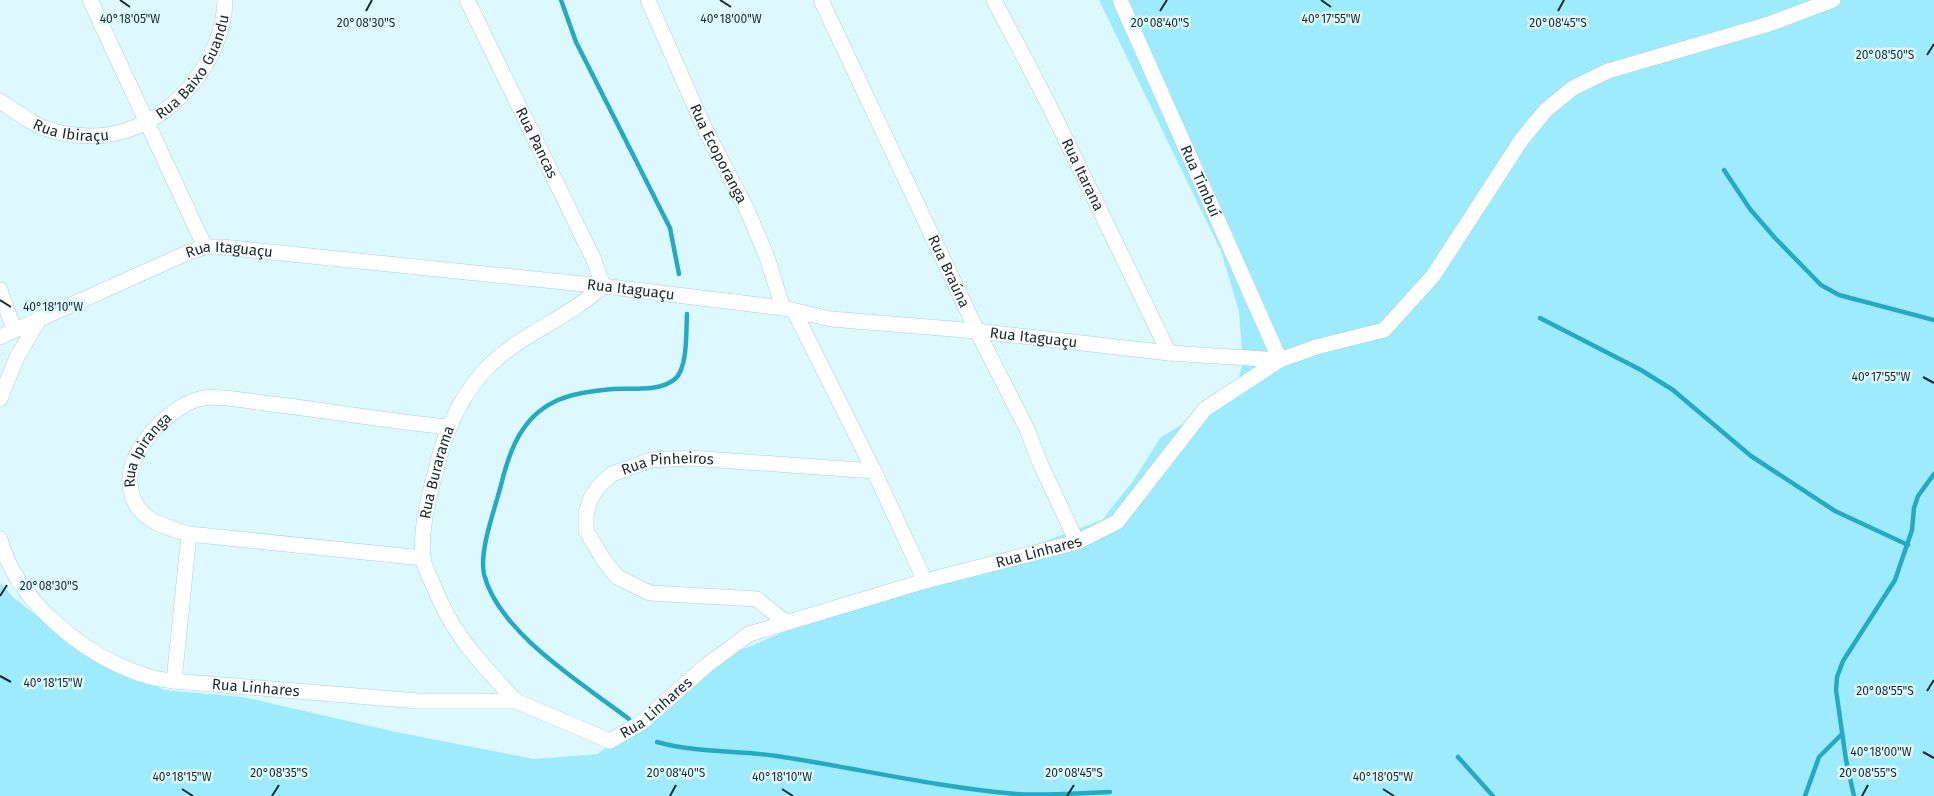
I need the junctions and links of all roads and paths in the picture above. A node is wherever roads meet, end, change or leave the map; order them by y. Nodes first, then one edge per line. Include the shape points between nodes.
1 (90, 0) edge
2 (225, 0) edge
3 (466, 0) edge
4 (648, 0) edge
5 (821, 0) edge
6 (994, 0) edge
7 (1120, 0) edge
8 (1833, 0) edge
9 (0, 101) edge
10 (147, 123) junction
11 (206, 246) junction
12 (603, 286) junction
13 (0, 290) edge
14 (789, 310) junction
15 (40, 318) junction
16 (14, 330) junction
17 (977, 331) junction
18 (0, 337) edge
19 (1169, 353) junction
20 (1280, 360) junction
21 (0, 399) edge
22 (448, 427) junction
23 (874, 471) junction
24 (188, 534) junction
25 (0, 539) edge
26 (1077, 542) junction
27 (423, 558) junction
28 (925, 581) junction
29 (785, 622) junction
30 (174, 682) junction
31 (516, 700) junction

1 - 10 street
2 - 10 street, Rua Baixo Guandu via 217,44 201,72 177,101
3 - 12 street, Rua Pancas via 594,260
4 - 14 street, Rua Ecoporanga via 704,127 747,210
5 - 17 street, Rua Braúna
6 - 19 street, Rua Itarana via 1049,105
7 - 20 street, Rua Timbuí
8 - 20 street via 1769,24 1608,71 1573,88 1546,110 1522,139 1433,276 1384,330 1316,347
9 - 10 street, Rua Ibiraçu via 31,123 56,132 92,137 118,133
10 - 11 street
11 - 12 street, Rua Itaguaçu
11 - 15 street, Rua Itaguaçu
12 - 14 street, Rua Itaguaçu
12 - 22 street, Rua Burarama via 491,364 476,380
13 - 16 street
14 - 17 street, Rua Itaguaçu via 832,319
14 - 23 street, Rua Ecoporanga
15 - 16 street, Rua Itaguaçu
15 - 21 street via 17,357
16 - 18 street, Rua Itaguaçu
17 - 19 street, Rua Itaguaçu
17 - 26 street, Rua Braúna via 1027,429
19 - 20 street, Rua Itaguaçu
20 - 26 street, Rua Linhares via 1205,409 1117,522
22 - 24 street, Rua Ipiranga via 203,398 182,407 147,437 138,449 129,484 134,503 147,519
22 - 27 street, Rua Burarama via 428,505 422,541
23 - 28 street, Rua Ecoporanga
23 - 29 street, Rua Pinheiros via 692,458 651,460 612,474 590,500 586,531 617,577 650,593 757,599
24 - 27 street, Rua Ipiranga
24 - 30 street
25 - 30 street, Rua Linhares via 18,581 47,615 111,661 144,676
26 - 28 street, Rua Linhares
27 - 31 street, Rua Burarama via 456,632
28 - 29 street, Rua Linhares
29 - 31 street, Rua Linhares via 749,634 707,665 641,723 610,741
30 - 31 street, Rua Linhares via 418,701

